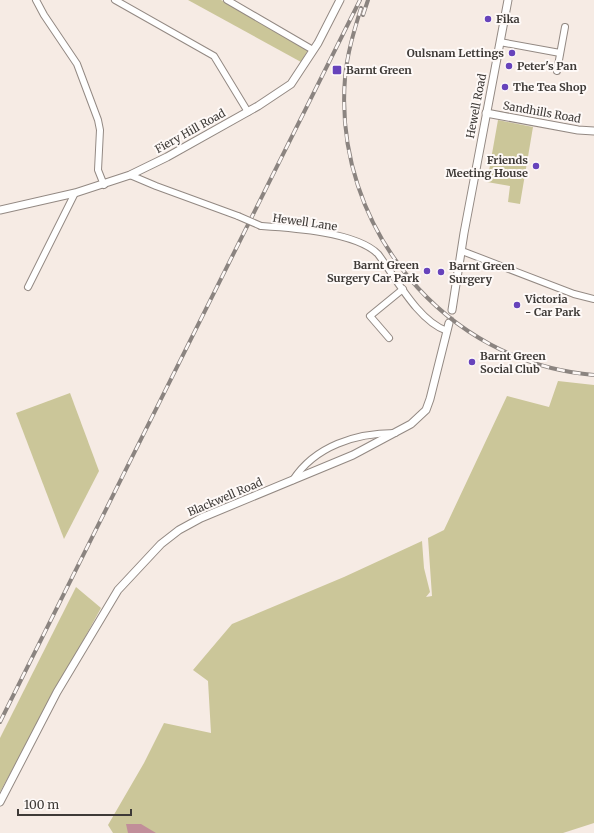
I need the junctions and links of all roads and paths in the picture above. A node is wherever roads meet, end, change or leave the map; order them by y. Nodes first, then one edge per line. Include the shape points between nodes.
1 (36, 0) edge
2 (115, 0) edge
3 (227, 0) edge
4 (340, 0) edge
5 (508, 0) edge
6 (564, 27) dead end
7 (500, 42) junction
8 (313, 50) junction
9 (560, 53) junction
10 (557, 71) dead end
11 (248, 112) junction
12 (486, 113) junction
13 (594, 131) edge
14 (130, 175) junction
15 (104, 185) junction
16 (75, 193) junction
17 (0, 210) edge
18 (462, 251) junction
19 (28, 287) dead end
20 (403, 289) junction
21 (594, 299) edge
22 (452, 310) tunnel mouth
23 (449, 323) tunnel mouth
24 (447, 331) junction
25 (389, 338) dead end
26 (396, 432) junction
27 (293, 480) junction
28 (0, 802) edge

1 - 15 street via 77,64 98,120 98,170
2 - 11 street via 214,56
3 - 8 street
4 - 8 street, Fiery Hill Road
5 - 7 street, Hewell Road
6 - 9 street
7 - 9 street
7 - 12 street, Hewell Road
8 - 11 street, Fiery Hill Road via 291,84
9 - 10 street
11 - 14 street, Fiery Hill Road
12 - 13 street, Sandhills Road
12 - 18 street, Hewell Road
14 - 15 street, Fiery Hill Road
14 - 20 street, Hewell Lane, bridge via 261,226 301,229 365,244 378,254
15 - 16 street, Fiery Hill Road
16 - 17 street, Fiery Hill Road
16 - 19 street
18 - 21 street via 574,294
18 - 22 street, Hewell Road
20 - 24 street, Hewell Lane via 424,315 438,328
20 - 25 street via 370,316
23 - 24 street, Blackwell Road
24 - 26 street, Blackwell Road via 426,410 411,424
26 - 27 street, Blackwell Road
26 - 27 street via 360,436 325,450 300,469
27 - 28 street, Blackwell Road via 201,518 179,530 149,555 115,595 57,692

